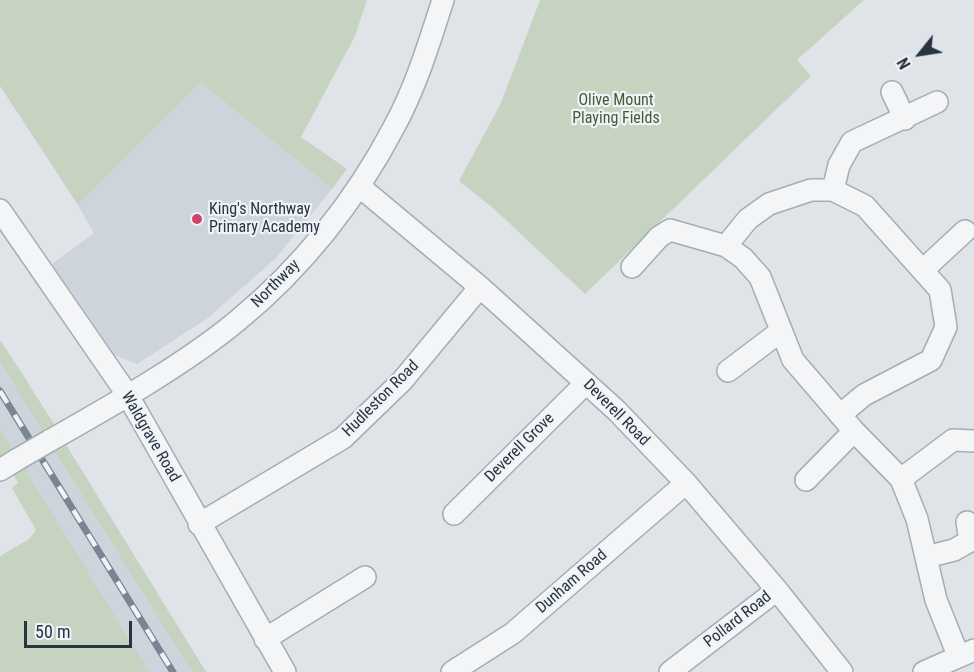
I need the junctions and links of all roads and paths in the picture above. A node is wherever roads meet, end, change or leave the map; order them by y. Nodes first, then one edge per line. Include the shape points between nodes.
1 (443, 0) edge
2 (892, 92) dead end
3 (938, 102) dead end
4 (905, 119) junction
5 (358, 186) junction
6 (833, 190) junction
7 (0, 210) edge
8 (963, 230) edge
9 (726, 246) junction
10 (643, 262) dead end
11 (923, 270) junction
12 (480, 287) junction
13 (781, 331) junction
14 (728, 371) dead end
15 (586, 383) junction
16 (127, 394) junction
17 (840, 415) junction
18 (854, 431) junction
19 (974, 441) edge
20 (0, 470) edge
21 (901, 479) junction
22 (806, 480) dead end
23 (686, 483) junction
24 (454, 514) dead end
25 (199, 524) junction
26 (970, 535) edge
27 (926, 557) junction
28 (365, 577) dead end
29 (777, 590) junction
30 (265, 639) junction
31 (966, 652) edge
32 (285, 672) edge
33 (453, 672) edge
34 (670, 672) edge
35 (842, 672) edge
36 (924, 672) edge

1 - 5 street, Northway via 399,118
2 - 4 street
3 - 4 street
4 - 6 street via 852,142 839,165
5 - 12 street, Deverell Road
5 - 16 street, Northway via 325,233 237,321
6 - 9 street via 812,190 769,204 748,219
6 - 11 street via 865,206
7 - 16 street, Waldgrave Road
8 - 11 street
9 - 10 street via 670,230 659,237
9 - 13 street via 760,277
11 - 17 street via 940,290 945,310 946,327 940,345 931,360 864,395
12 - 15 street, Deverell Road
12 - 25 street, Hudleston Road via 402,381 343,438
13 - 14 street
13 - 17 street via 793,360
15 - 23 street, Deverell Road
15 - 24 street, Deverell Grove
16 - 20 street, Northway, bridge
16 - 25 street, Waldgrave Road
17 - 18 street
18 - 21 street
18 - 22 street
19 - 21 street via 953,440
21 - 27 street via 917,519
23 - 29 street, Deverell Road
23 - 33 street, Dunham Road via 513,633
25 - 30 street, Waldgrave Road
26 - 27 street via 954,550
27 - 31 street via 936,600
28 - 30 street
29 - 34 street, Pollard Road
29 - 35 street, Deverell Road
30 - 32 street, Waldgrave Road
31 - 36 street

